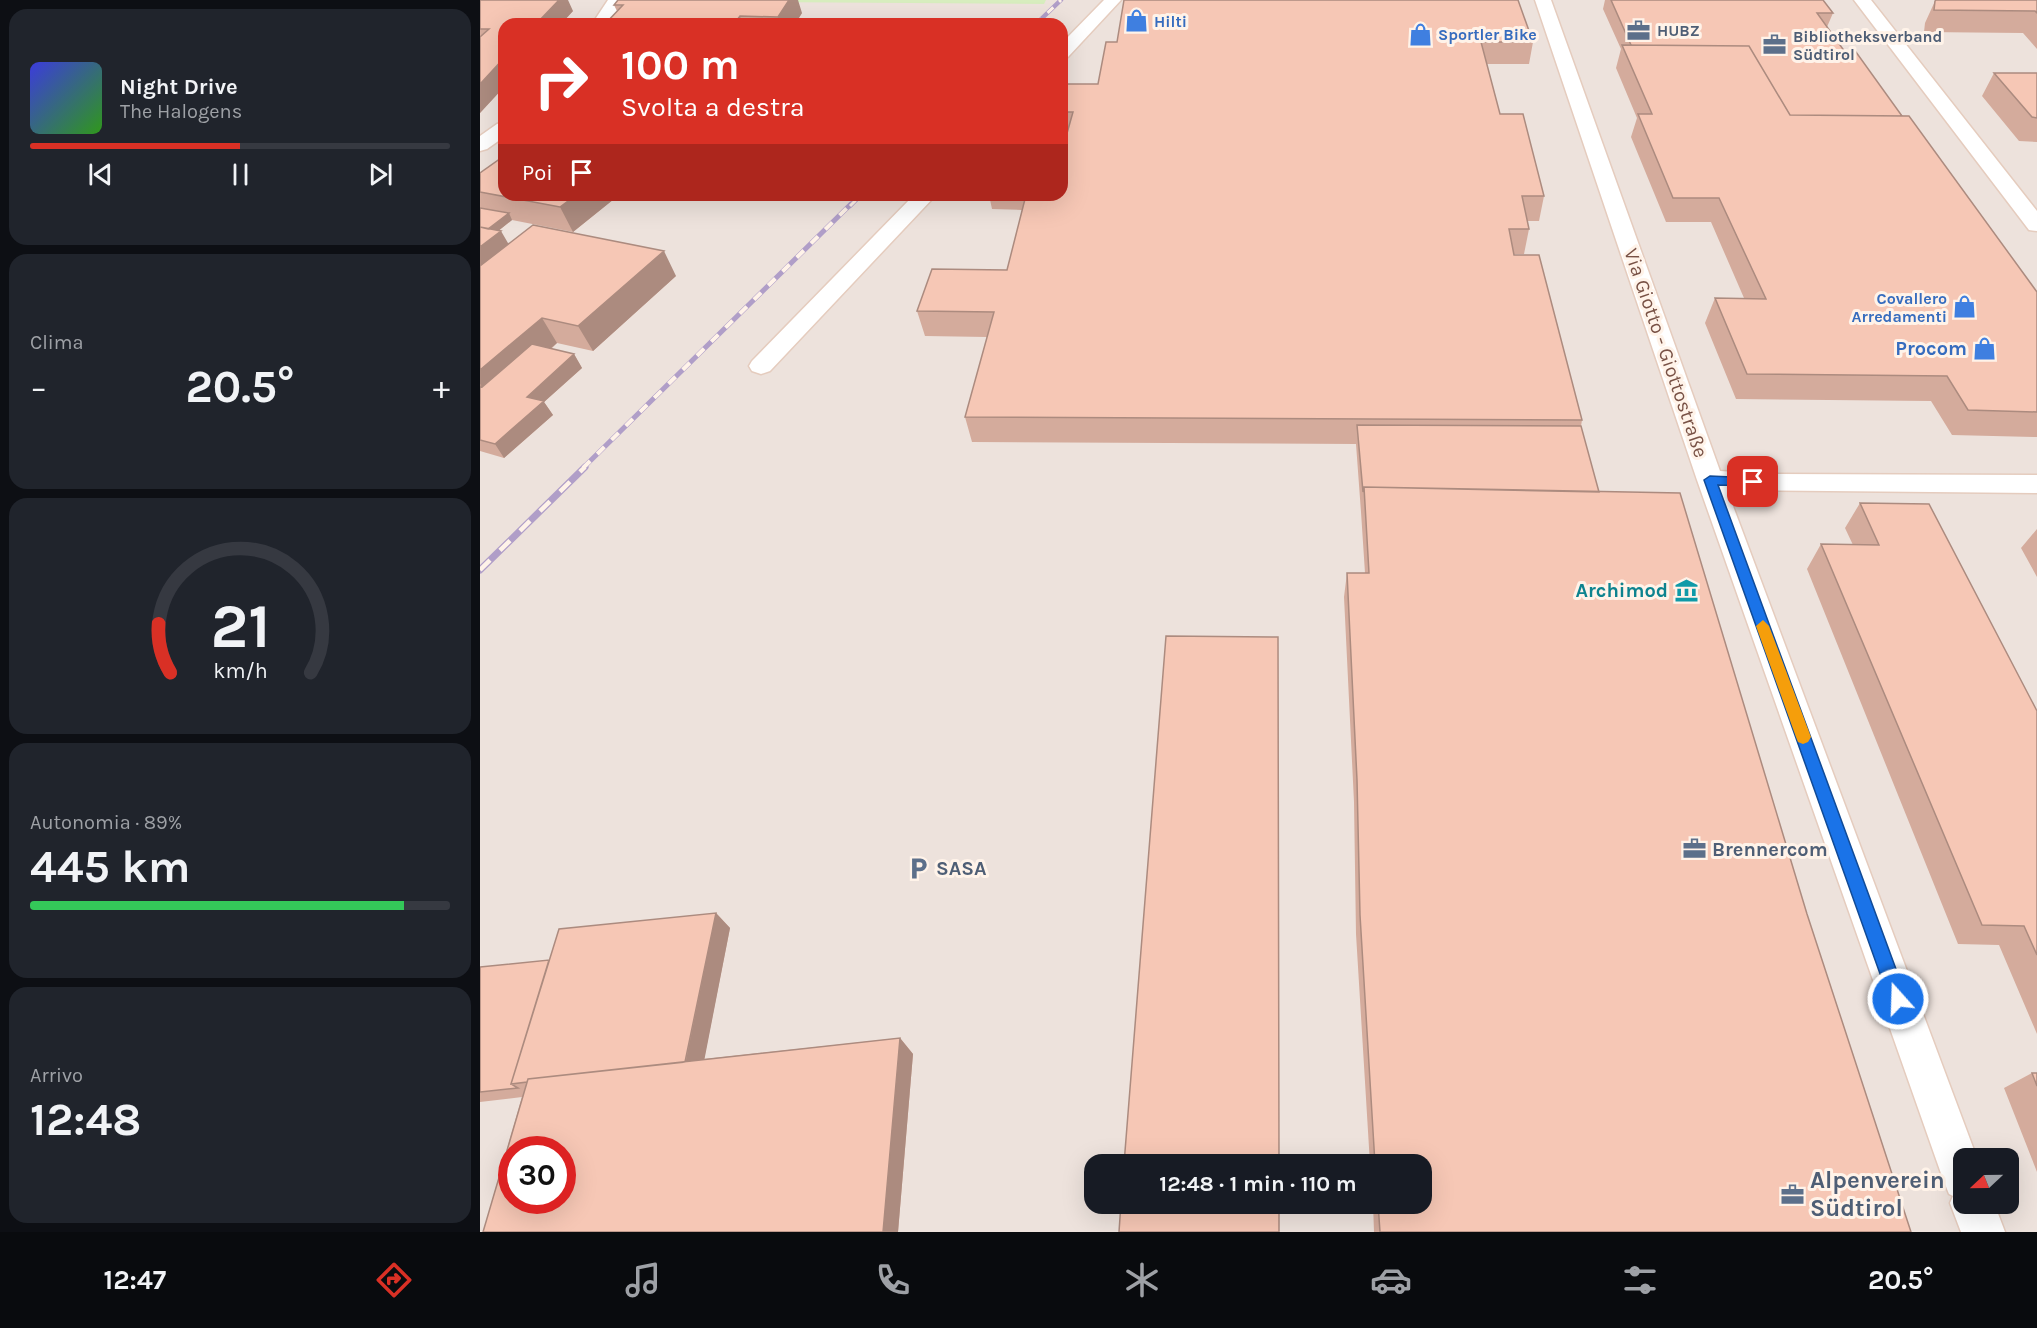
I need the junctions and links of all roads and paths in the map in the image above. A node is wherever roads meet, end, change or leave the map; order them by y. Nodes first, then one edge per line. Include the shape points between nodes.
1 (616, 0) edge
2 (1113, 0) edge
3 (1543, 0) edge
4 (1862, 0) edge
5 (604, 18) edge
6 (1068, 47) edge
7 (920, 201) edge
8 (2037, 225) edge
9 (761, 366) dead end
10 (1710, 480) junction
11 (2037, 484) edge
12 (1953, 1149) edge
13 (1976, 1214) edge
14 (1983, 1232) edge

1 - 5 street
2 - 6 street
3 - 10 street, Via Giotto - Giottostraße
4 - 8 street
7 - 9 street
10 - 11 street
10 - 12 street, Via Giotto - Giottostraße
13 - 14 street

